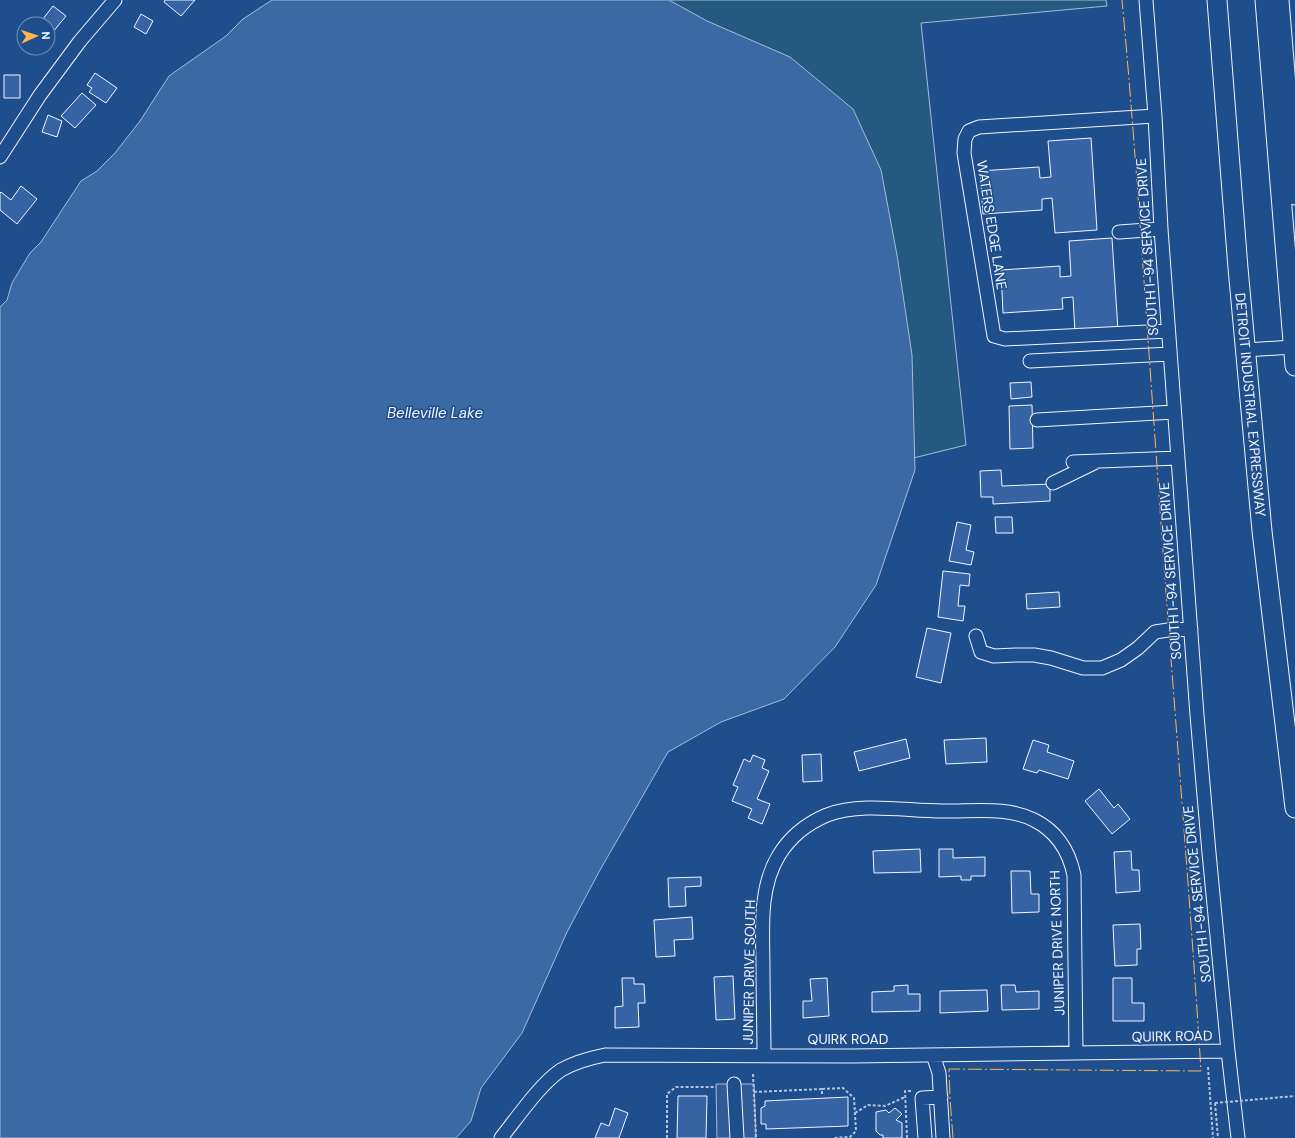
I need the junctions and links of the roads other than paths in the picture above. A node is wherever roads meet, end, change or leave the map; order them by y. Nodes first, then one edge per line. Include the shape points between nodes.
1 (115, 0) edge
2 (1146, 0) edge
3 (1217, 0) edge
4 (1265, 0) edge
5 (1280, 0) edge
6 (1155, 116) junction
7 (0, 157) edge
8 (1295, 195) edge
9 (1161, 229) junction
10 (1119, 232) dead end
11 (1168, 331) junction
12 (1293, 347) junction
13 (1246, 350) junction
14 (1170, 354) junction
15 (1030, 361) dead end
16 (1295, 366) edge
17 (1174, 412) junction
18 (1037, 420) dead end
19 (1178, 458) junction
20 (1099, 460) junction
21 (1073, 462) dead end
22 (1053, 483) dead end
23 (1191, 629) junction
24 (976, 636) dead end
25 (1295, 808) edge
26 (941, 811) joint
27 (1228, 1051) junction
28 (1076, 1053) junction
29 (764, 1055) junction
30 (933, 1055) junction
31 (734, 1084) dead end
32 (941, 1103) junction
33 (501, 1138) edge
34 (737, 1138) edge
35 (925, 1138) edge
36 (943, 1138) edge
37 (1238, 1138) edge

1 - 7 street via 80,41 40,95
2 - 6 street, SOUTH I-94 SERVICE DRIVE
3 - 13 highway, DETROIT INDUSTRIAL EXPRESSWAY
4 - 12 highway
5 - 8 highway
6 - 9 street, SOUTH I-94 SERVICE DRIVE
6 - 11 street, WATERS EDGE LANE via 979,127 969,131 965,139 964,153 994,336 1005,339
9 - 10 street
9 - 11 street, SOUTH I-94 SERVICE DRIVE
11 - 14 street, SOUTH I-94 SERVICE DRIVE
12 - 13 street
12 - 16 highway
13 - 25 highway, DETROIT INDUSTRIAL EXPRESSWAY via 1262,531
14 - 15 street
14 - 17 street, SOUTH I-94 SERVICE DRIVE
17 - 18 street
17 - 19 street, SOUTH I-94 SERVICE DRIVE
19 - 20 street
19 - 23 street, SOUTH I-94 SERVICE DRIVE
20 - 21 street
20 - 22 street
23 - 24 street via 1155,632 1121,660 1102,668 1083,668 1034,655 994,656 981,652
23 - 27 street, SOUTH I-94 SERVICE DRIVE
26 - 28 street, JUNIPER DRIVE NORTH via 1001,811 1024,815 1049,830 1064,847 1074,874
26 - 29 street, JUNIPER DRIVE SOUTH via 876,808 842,811 809,825 794,837 779,855 767,883 763,920
27 - 28 street, QUIRK ROAD
27 - 37 street, SOUTH I-94 SERVICE DRIVE
28 - 30 street, QUIRK ROAD
29 - 30 street, QUIRK ROAD
29 - 33 street, QUIRK ROAD via 605,1055 584,1060 561,1070 549,1080
30 - 32 street via 940,1073
31 - 34 street
32 - 35 street via 922,1098
32 - 36 street

